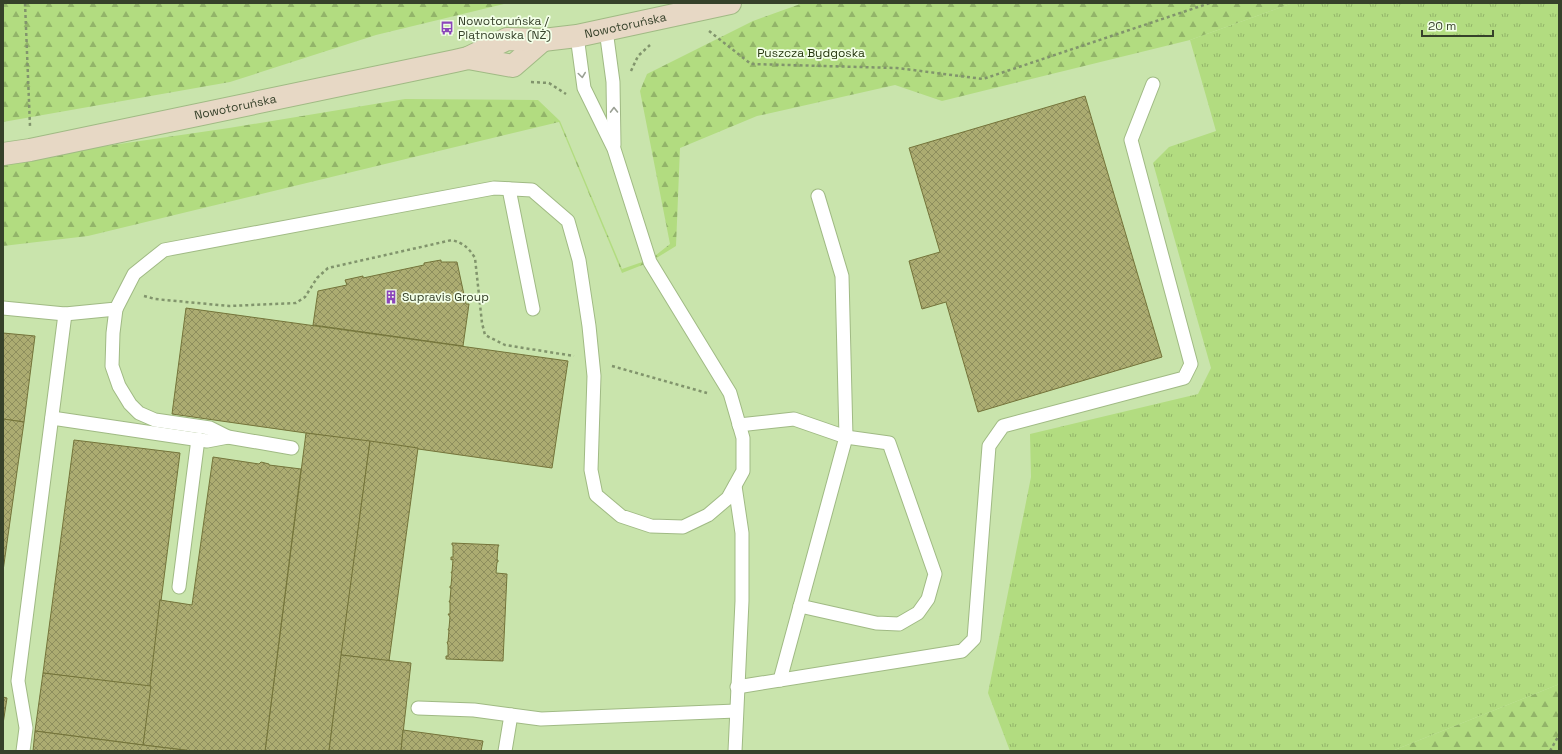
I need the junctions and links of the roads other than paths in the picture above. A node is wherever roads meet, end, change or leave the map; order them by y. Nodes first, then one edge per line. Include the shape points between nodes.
1 (730, 3) edge
2 (606, 30) junction
3 (576, 36) junction
4 (1153, 84) dead end
5 (614, 149) junction
6 (3, 154) edge
7 (509, 189) junction
8 (818, 196) dead end
9 (3, 308) edge
10 (116, 309) junction
11 (533, 309) dead end
12 (66, 314) junction
13 (52, 418) junction
14 (739, 425) junction
15 (228, 437) junction
16 (846, 437) junction
17 (198, 439) junction
18 (292, 448) dead end
19 (735, 486) junction
20 (179, 587) dead end
21 (800, 606) junction
22 (780, 680) junction
23 (737, 687) junction
24 (418, 708) dead end
25 (736, 711) junction
26 (511, 715) junction
27 (23, 751) edge
28 (505, 751) edge
29 (735, 751) edge

1 - 2 main road, Nowotoruńska
2 - 3 main road, Nowotoruńska
5 -> 2 lane via 613,82
3 -> 5 lane via 584,88
3 - 6 main road, Nowotoruńska via 543,40 513,66 468,58
4 - 22 lane via 1131,140 1191,364 1184,378 1003,426 990,446 974,639 962,651
5 - 14 lane via 650,262 730,393
7 - 10 lane via 494,188 164,250 134,274
7 - 11 lane
7 - 19 lane via 532,190 568,221 579,260 593,360 591,470 596,495 621,516 651,526 683,527 708,515 728,498
8 - 16 lane via 842,276
9 - 12 lane
10 - 12 lane
10 - 15 lane via 112,366 119,386 130,404 139,413 155,420 210,428
12 - 13 lane
13 - 17 lane
13 - 27 lane via 18,680 26,728
14 - 16 lane via 794,419
14 - 19 lane via 743,438 743,471
15 - 17 lane via 207,441
15 - 18 lane
16 - 21 lane
16 - 21 lane via 888,443 935,574 928,599 918,613 899,624 876,623
17 - 20 lane
19 - 23 lane via 742,533 742,601
21 - 22 lane
22 - 23 lane
23 - 25 lane
24 - 26 lane via 474,710
25 - 26 lane via 541,719
25 - 29 lane
26 - 28 lane

